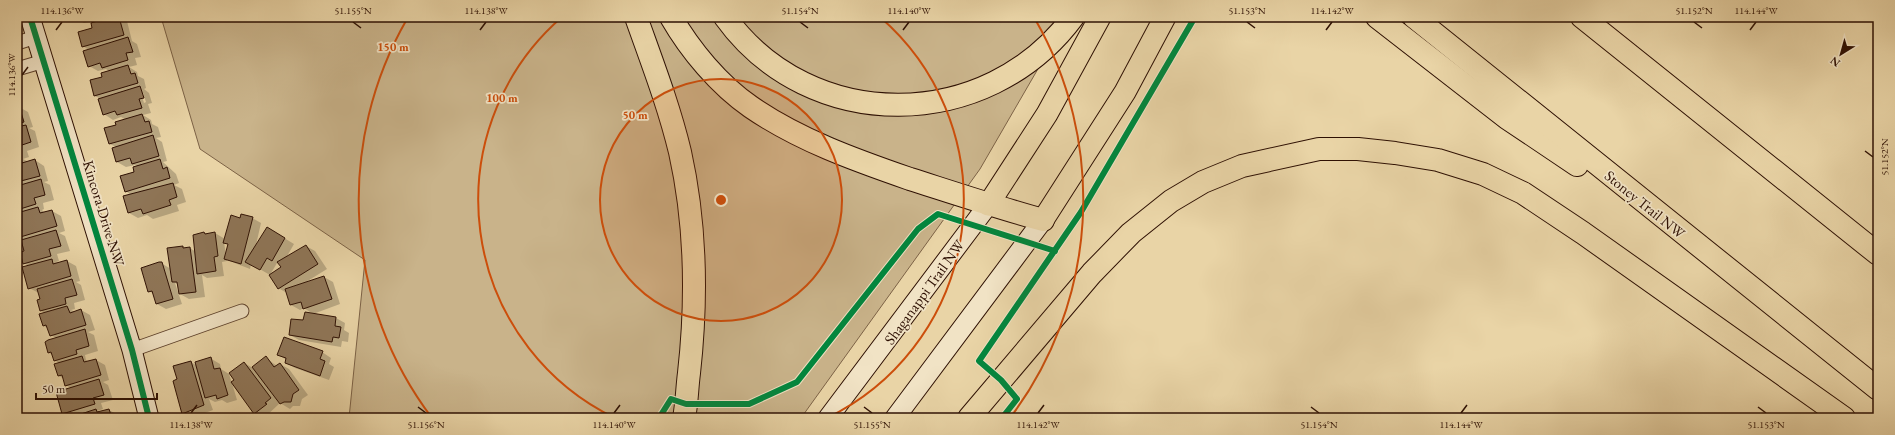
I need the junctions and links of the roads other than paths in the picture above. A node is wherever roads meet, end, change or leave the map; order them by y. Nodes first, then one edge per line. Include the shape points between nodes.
1 (30, 17) edge
2 (636, 17) edge
3 (671, 17) edge
4 (725, 17) edge
5 (1073, 17) edge
6 (1100, 17) edge
7 (1165, 17) edge
8 (1377, 17) edge
9 (1414, 17) edge
10 (1582, 17) edge
11 (36, 37) junction
12 (17, 43) edge
13 (44, 61) junction
14 (17, 68) edge
15 (988, 205) junction
16 (1043, 220) junction
17 (1708, 254) junction
18 (1878, 254) edge
19 (242, 311) dead end
20 (132, 350) junction
21 (1878, 389) edge
22 (149, 418) edge
23 (684, 418) edge
24 (828, 418) edge
25 (895, 418) edge
26 (969, 418) edge
27 (1844, 418) edge

1 - 11 main road, Kincora Drive NW
2 - 23 highway via 666,99 680,153 688,205 693,267 692,341
3 - 15 highway via 692,50 708,69 749,106 773,122 871,166
4 - 5 highway via 760,56 786,75 841,97 903,106 953,98 999,80 1046,46
6 - 15 main road, Shaganappi Trail NW via 1047,114
7 - 16 main road via 1125,92
8 - 17 highway via 1507,118
9 - 17 highway, Stoney Trail NW
10 - 18 highway
11 - 12 street
11 - 13 main road, Kincora Drive NW
13 - 14 street
13 - 20 main road, Kincora Drive NW
15 - 16 highway
15 - 24 main road, Shaganappi Trail NW
16 - 25 main road
17 - 21 highway, Stoney Trail NW
19 - 20 street
20 - 22 main road, Kincora Drive NW
26 - 27 highway via 1092,273 1131,233 1166,206 1203,182 1242,166 1319,149 1380,151 1438,160 1483,174 1523,193

